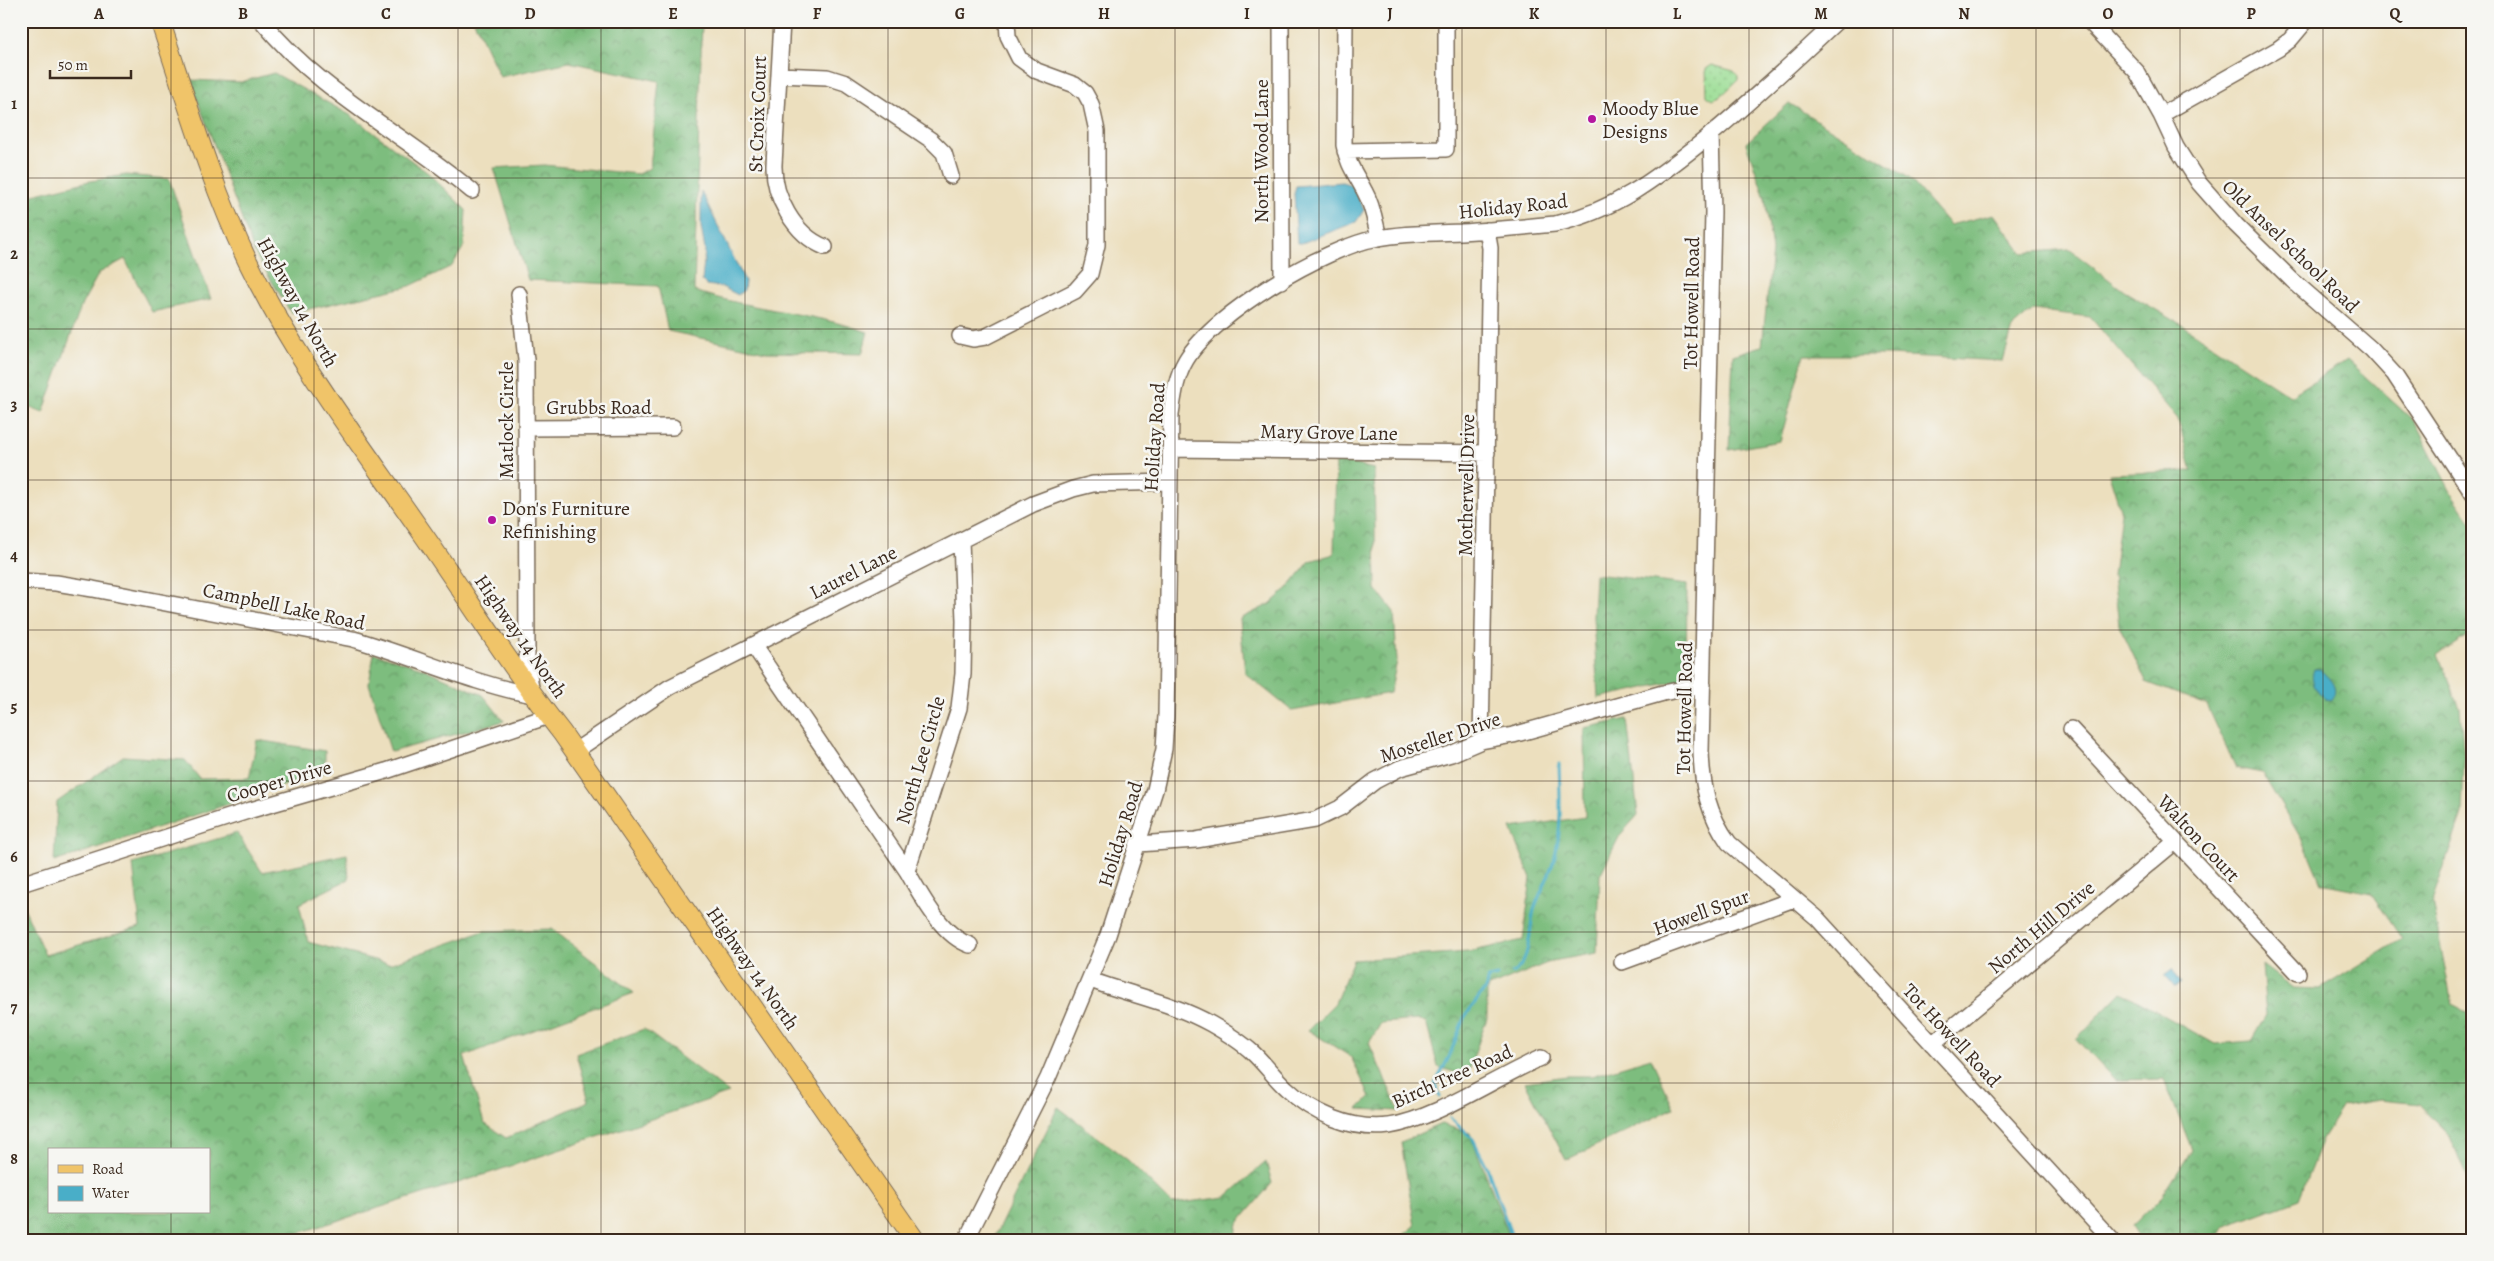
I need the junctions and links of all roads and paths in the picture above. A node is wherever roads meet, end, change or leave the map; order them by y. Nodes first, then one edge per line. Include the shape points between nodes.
1 (160, 21) edge
2 (262, 21) edge
3 (782, 21) edge
4 (1007, 21) edge
5 (1282, 21) edge
6 (1345, 21) edge
7 (1446, 21) edge
8 (1837, 21) edge
9 (2089, 21) edge
10 (2306, 21) edge
11 (778, 75) junction
12 (2161, 114) junction
13 (1711, 134) junction
14 (1345, 151) junction
15 (952, 176) dead end
16 (472, 191) dead end
17 (1488, 230) junction
18 (1378, 238) junction
19 (825, 247) dead end
20 (1282, 281) junction
21 (519, 294) dead end
22 (960, 336) dead end
23 (673, 427) dead end
24 (526, 428) junction
25 (1170, 449) junction
26 (1487, 453) junction
27 (1169, 482) junction
28 (2473, 494) edge
29 (960, 540) junction
30 (21, 581) edge
31 (753, 645) junction
32 (1703, 685) junction
33 (532, 696) junction
34 (549, 716) junction
35 (2071, 729) dead end
36 (1481, 741) junction
37 (574, 751) junction
38 (2175, 842) junction
39 (1138, 844) junction
40 (907, 871) junction
41 (21, 884) edge
42 (1794, 899) junction
43 (970, 945) dead end
44 (1622, 962) dead end
45 (2298, 973) dead end
46 (1091, 980) junction
47 (1932, 1044) junction
48 (1541, 1058) dead end
49 (915, 1240) edge
50 (966, 1240) edge
51 (2112, 1240) edge

1 - 33 main road, Highway 14 North via 224,209 276,317
2 - 16 street via 309,70 442,165
3 - 11 street, St Croix Court
4 - 22 street via 1008,36 1019,58 1037,71 1075,85 1085,93 1093,109 1097,131 1095,261 1086,280 1068,295 985,337
5 - 20 street, North Wood Lane
6 - 14 street
7 - 14 street via 1446,149
8 - 13 street, Holiday Road
9 - 12 street, Old Ansel School Road via 2132,66
10 - 12 street via 2278,49
11 - 15 street via 827,77 846,83 931,140 944,153
11 - 19 street, St Croix Court via 776,190 799,228 813,242
12 - 28 street, Old Ansel School Road via 2186,164 2215,202 2292,280 2394,374
13 - 17 street, Holiday Road via 1648,184 1597,212 1555,224
13 - 32 street, Tot Howell Road via 1714,212
14 - 18 street via 1352,172 1373,211
17 - 18 street, Holiday Road
17 - 26 street, Motherwell Drive
18 - 20 street, Holiday Road via 1328,253
20 - 25 street, Holiday Road via 1226,319 1187,358 1174,391
21 - 24 street, Matlock Circle via 525,340
23 - 24 street, Grubbs Road
24 - 33 street, Matlock Circle via 527,660
25 - 26 street, Mary Grove Lane
25 - 27 street, Holiday Road
26 - 36 street, Motherwell Drive
27 - 29 street, Laurel Lane via 1116,482 1072,489 1033,504
27 - 39 street, Holiday Road via 1164,749
29 - 31 street, Laurel Lane
29 - 40 street, North Lee Circle via 964,621 959,708
30 - 33 street, Campbell Lake Road via 92,588 353,639 502,690
31 - 37 street, Laurel Lane via 670,687
31 - 40 street, North Lee Circle
32 - 36 street, Mosteller Drive
32 - 42 street, Tot Howell Road via 1702,777 1712,817 1743,858
33 - 34 main road, Highway 14 North
34 - 37 main road, Highway 14 North
34 - 41 street, Cooper Drive via 386,771 251,810
35 - 38 street, Walton Court
36 - 39 street, Mosteller Drive via 1451,754 1385,774 1340,808 1315,820 1196,840
37 - 49 main road, Highway 14 North
38 - 45 street, Walton Court
38 - 47 street, North Hill Drive
39 - 46 street, Holiday Road
40 - 43 street, North Lee Circle via 948,931
42 - 44 street, Howell Spur
42 - 47 street, Tot Howell Road via 1817,918
46 - 48 street, Birch Tree Road via 1210,1023 1252,1052 1303,1102 1328,1116 1367,1127 1389,1126 1416,1118
46 - 50 street, Holiday Road via 1048,1078
47 - 51 street, Tot Howell Road

